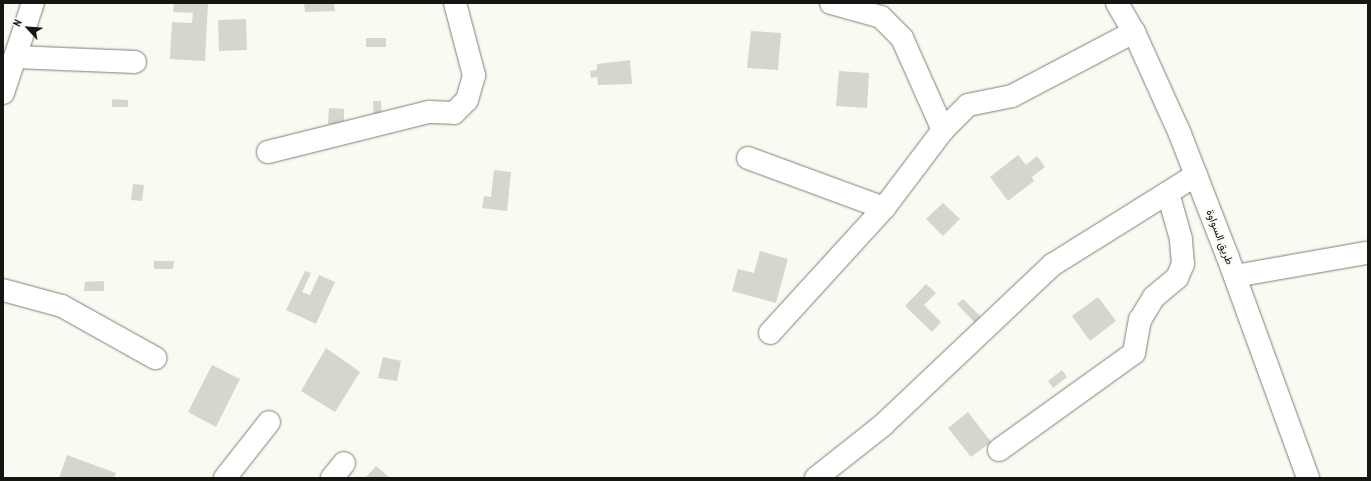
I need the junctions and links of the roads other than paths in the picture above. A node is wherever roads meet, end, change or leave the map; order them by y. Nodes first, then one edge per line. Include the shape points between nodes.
1 (33, 3) edge
2 (455, 3) edge
3 (831, 3) edge
4 (1117, 3) edge
5 (1134, 32) junction
6 (15, 57) junction
7 (135, 62) dead end
8 (3, 93) edge
9 (943, 130) junction
10 (268, 152) dead end
11 (748, 158) dead end
12 (1196, 175) junction
13 (1168, 192) junction
14 (884, 208) junction
15 (1365, 253) dead end
16 (1235, 276) junction
17 (3, 290) edge
18 (770, 333) dead end
19 (155, 358) dead end
20 (269, 422) dead end
21 (999, 450) dead end
22 (225, 478) edge
23 (816, 478) edge
24 (1308, 478) edge

1 - 6 street
2 - 10 street via 474,75 467,100 454,113 429,112
3 - 9 street via 881,17 902,38
4 - 5 street, طريق السواوة
5 - 9 street via 1012,96 968,105
5 - 12 street, طريق السواوة
6 - 7 street
6 - 8 street
9 - 14 street
11 - 14 street
12 - 13 street
12 - 16 street, طريق السواوة
13 - 21 street via 1181,239 1183,264 1176,278 1154,298 1140,320 1134,354
13 - 23 street via 1052,265 884,425
14 - 18 street
15 - 16 street
16 - 24 street, طريق السواوة
17 - 19 street via 62,306
20 - 22 street

